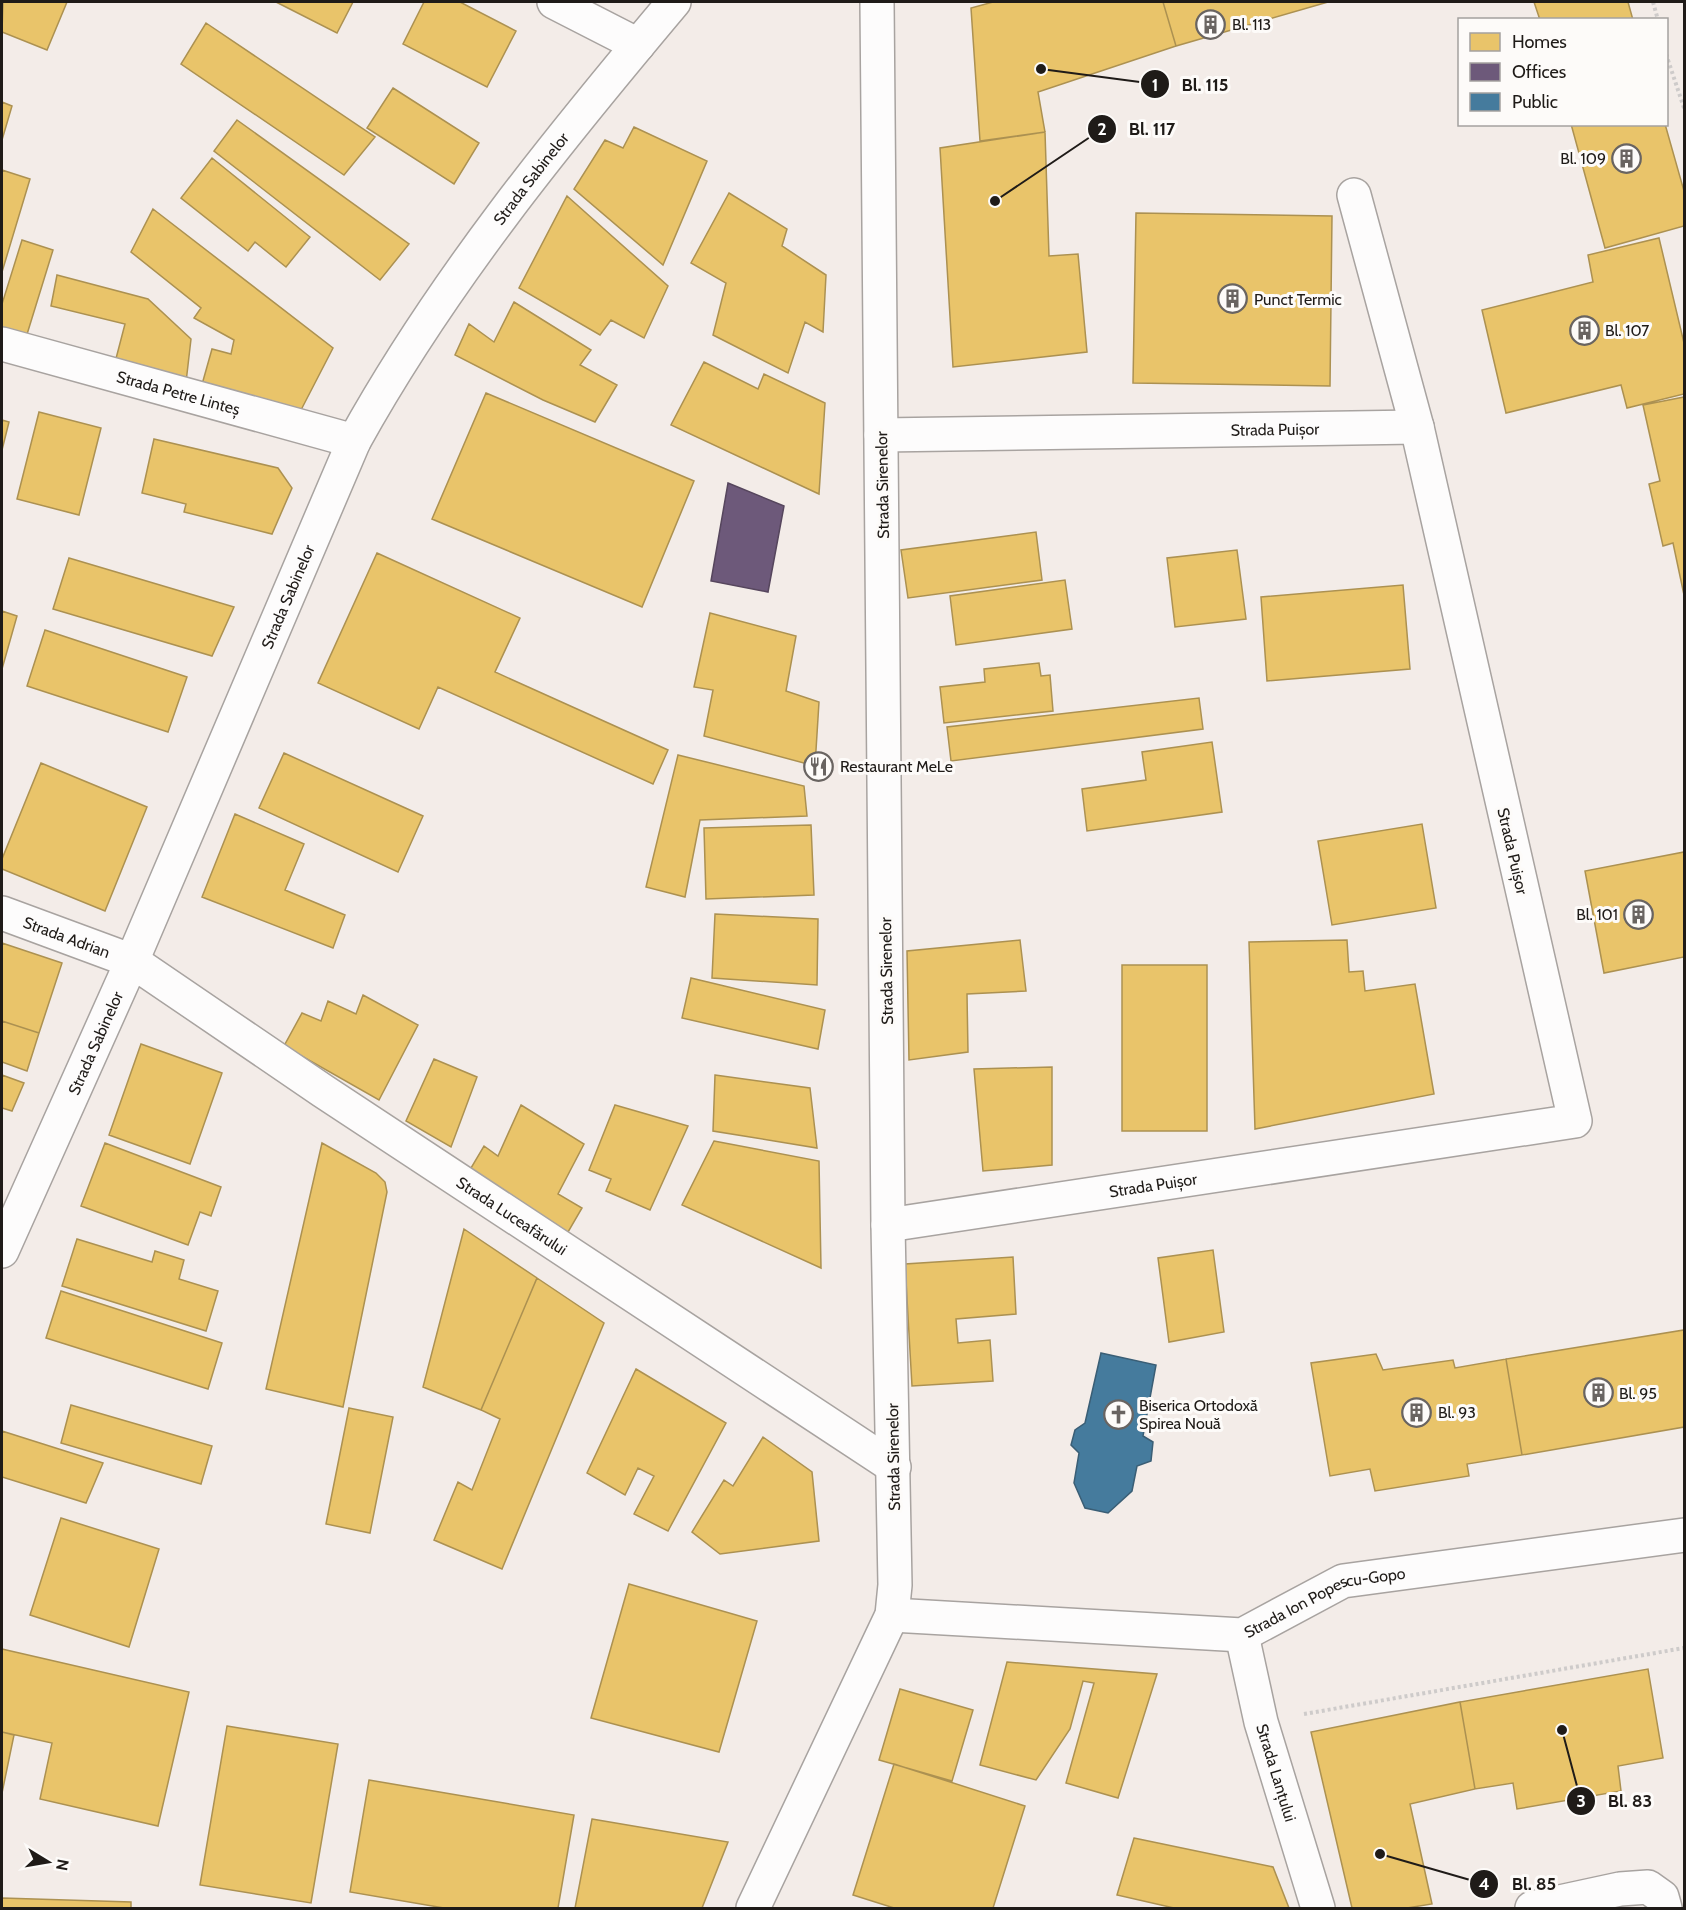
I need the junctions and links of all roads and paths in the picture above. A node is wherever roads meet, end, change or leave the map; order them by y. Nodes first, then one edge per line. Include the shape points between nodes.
1 (554, 2) edge
2 (674, 2) edge
3 (878, 2) edge
4 (1653, 2) edge
5 (1657, 18) edge
6 (638, 45) junction
7 (1668, 60) edge
8 (1684, 108) edge
9 (1354, 195) dead end
10 (2, 344) edge
11 (1417, 427) junction
12 (881, 435) junction
13 (354, 441) junction
14 (2, 913) edge
15 (132, 961) junction
16 (888, 1225) junction
17 (2, 1251) edge
18 (894, 1467) junction
19 (1684, 1535) edge
20 (892, 1616) junction
21 (1242, 1635) junction
22 (1684, 1648) edge
23 (1262, 1722) junction
24 (1544, 1907) edge
25 (753, 1908) edge
26 (1318, 1908) edge
27 (1665, 1908) edge

1 - 6 street
2 - 6 street, Strada Sabinelor
3 - 12 street, Strada Sirenelor
4 - 5 path
6 - 13 street, Strada Sabinelor via 544,159 392,372
7 - 8 path
9 - 11 street
10 - 13 street, Strada Petre Linteș
11 - 12 street, Strada Puișor
11 - 16 street, Strada Puișor via 1575,1121
12 - 16 street, Strada Sirenelor
13 - 15 street, Strada Sabinelor
14 - 15 street, Strada Adrian
15 - 17 street, Strada Sabinelor
15 - 18 street, Strada Luceafărului
16 - 18 street, Strada Sirenelor
18 - 20 street, Strada Sirenelor
19 - 21 street, Strada Ion Popescu-Gopo via 1343,1581
20 - 21 street, Strada Ion Popescu-Gopo
20 - 25 street, Strada Sirenelor
21 - 23 street, Strada Lanțului
22 - 23 path
23 - 26 street, Strada Lanțului
24 - 27 street via 1620,1889 1647,1887 1662,1897

